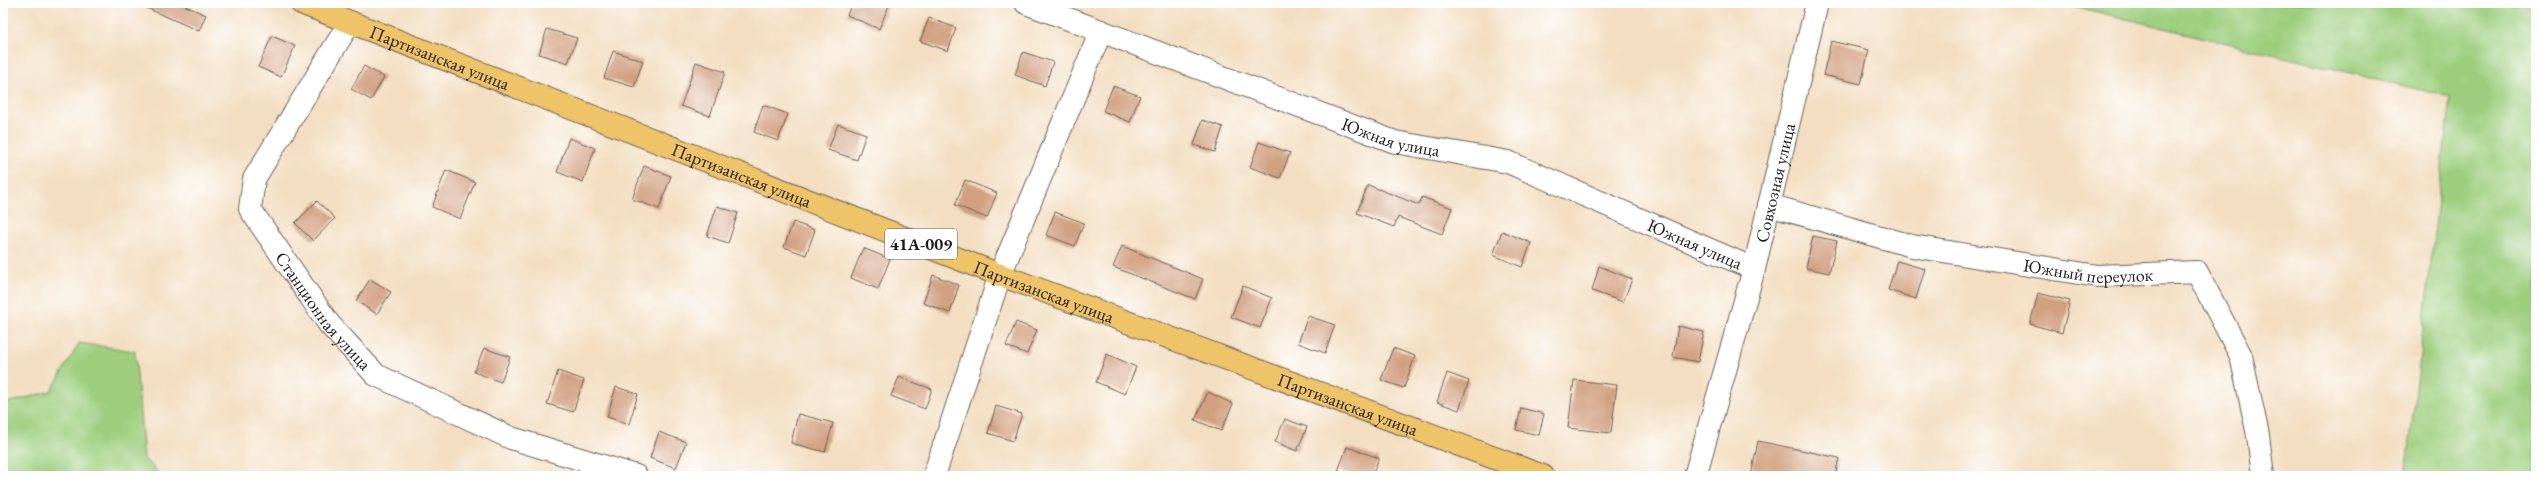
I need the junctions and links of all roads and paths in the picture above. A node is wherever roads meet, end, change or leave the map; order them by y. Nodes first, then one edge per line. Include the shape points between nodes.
1 (301, 3) edge
2 (1026, 3) edge
3 (1817, 3) edge
4 (350, 22) junction
5 (1101, 31) junction
6 (1769, 205) junction
7 (1754, 269) junction
8 (1000, 275) junction
9 (941, 474) edge
10 (636, 476) edge
11 (1544, 476) edge
12 (1694, 476) edge
13 (2263, 476) edge

1 - 4 main road, Партизанская улица / 41А-009
2 - 5 street, Южная улица
3 - 6 street, Совхозная улица
4 - 8 main road, Партизанская улица / 41А-009
4 - 10 street, Станционная улица via 254,179 250,209 329,324 376,375 511,438
5 - 7 street, Южная улица via 1395,142 1508,162
5 - 8 street
6 - 7 street, Совхозная улица
6 - 13 street, Южный переулок via 1912,246 2097,276 2197,272 2241,356 2258,435
7 - 12 street, Совхозная улица
8 - 9 street
8 - 11 main road, Партизанская улица / 41А-009

